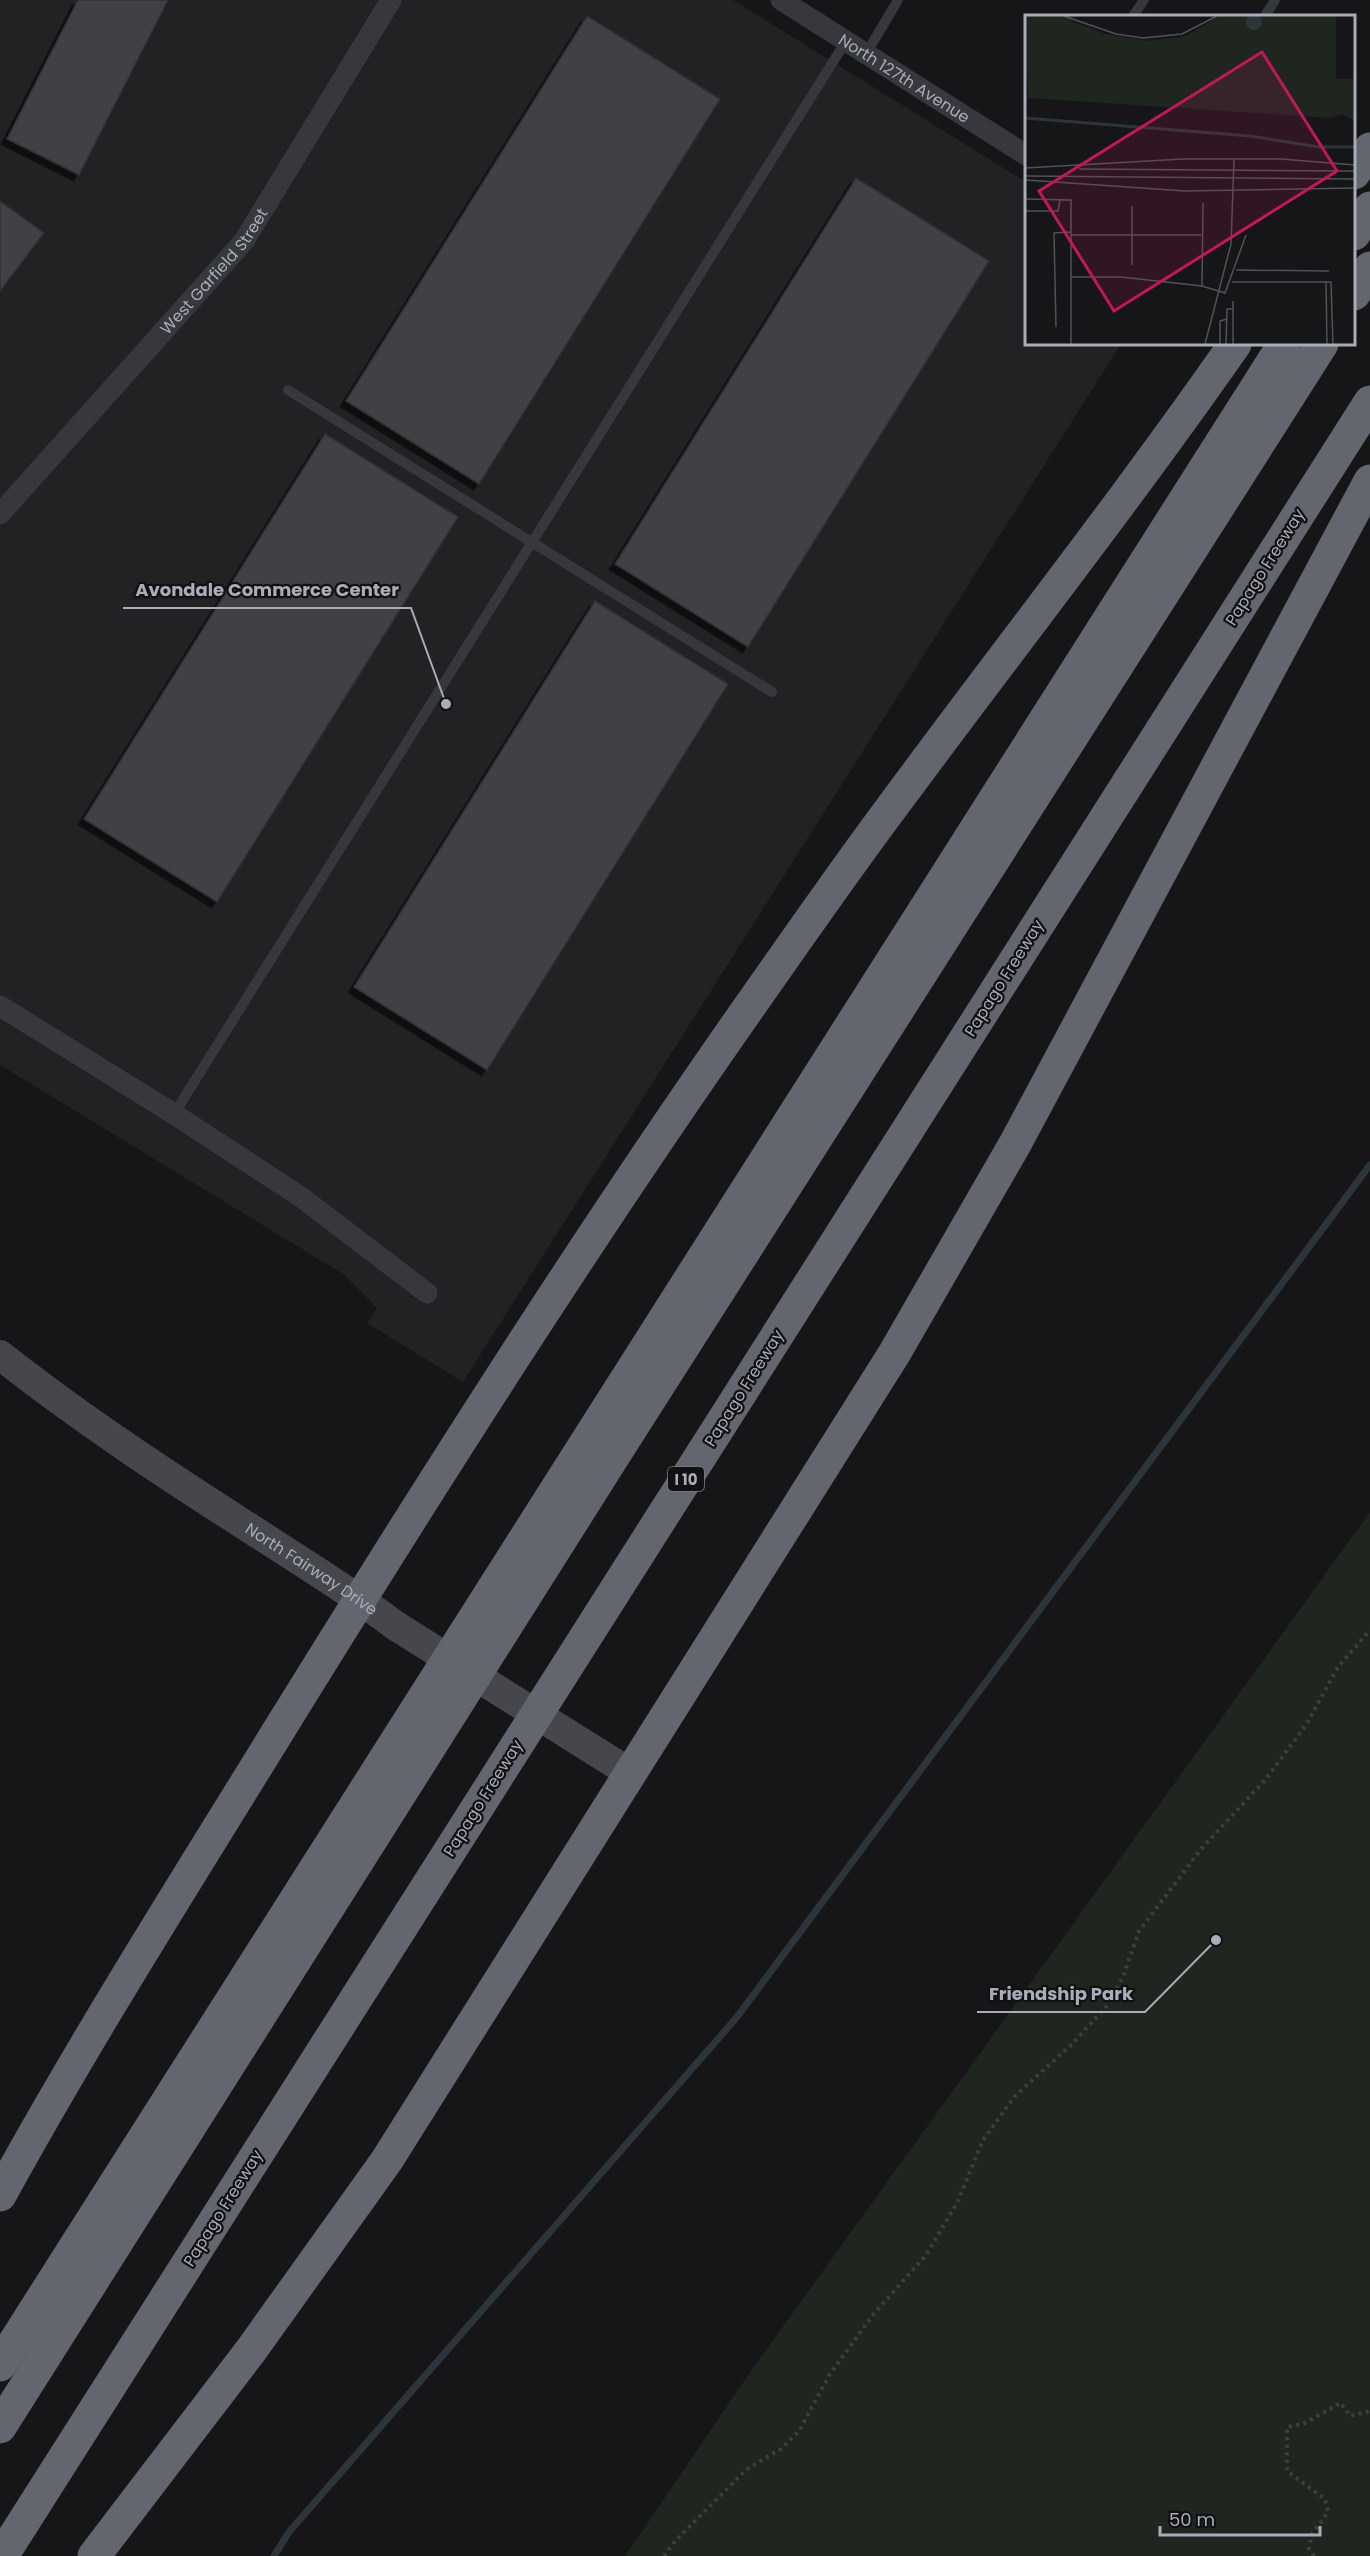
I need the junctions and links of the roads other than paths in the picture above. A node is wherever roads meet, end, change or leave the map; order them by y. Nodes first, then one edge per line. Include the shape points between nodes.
1 (391, 0) edge
2 (781, 0) edge
3 (898, 0) edge
4 (1144, 0) edge
5 (1275, 0) edge
6 (1134, 15) edge
7 (1266, 15) edge
8 (846, 41) junction
9 (866, 54) junction
10 (1370, 149) edge
11 (1025, 154) edge
12 (1355, 170) edge
13 (1370, 208) edge
14 (1355, 231) edge
15 (1370, 268) edge
16 (1355, 291) edge
17 (1234, 345) edge
18 (1283, 345) edge
19 (1321, 345) edge
20 (288, 390) dead end
21 (1370, 402) edge
22 (1370, 481) edge
23 (0, 514) edge
24 (532, 541) junction
25 (772, 692) dead end
26 (0, 1006) edge
27 (174, 1114) junction
28 (427, 1293) dead end
29 (0, 1354) edge
30 (360, 1599) junction
31 (630, 1773) junction
32 (0, 2195) edge
33 (0, 2365) edge
34 (0, 2427) edge
35 (2, 2556) edge
36 (94, 2556) edge

1 - 23 street, West Garfield Street via 244,241
2 - 8 street, North 127th Avenue
3 - 9 lane
4 - 6 lane
5 - 7 lane
8 - 9 street, North 127th Avenue
8 - 24 lane
9 - 11 street, North 127th Avenue
10 - 12 highway
13 - 14 highway
15 - 16 highway
17 - 30 highway via 1176,429 886,814 750,1006 616,1202
18 - 33 highway
19 - 34 highway
20 - 24 lane
21 - 35 highway, Papago Freeway / I 10
22 - 31 highway via 1009,1154 894,1354
24 - 25 lane
24 - 27 lane
26 - 27 street
27 - 28 street via 301,1197
29 - 30 street, North Fairway Drive via 41,1388 148,1462
30 - 31 street, North Fairway Drive via 396,1626
30 - 32 highway via 139,1955
31 - 36 highway via 387,2160 252,2349

